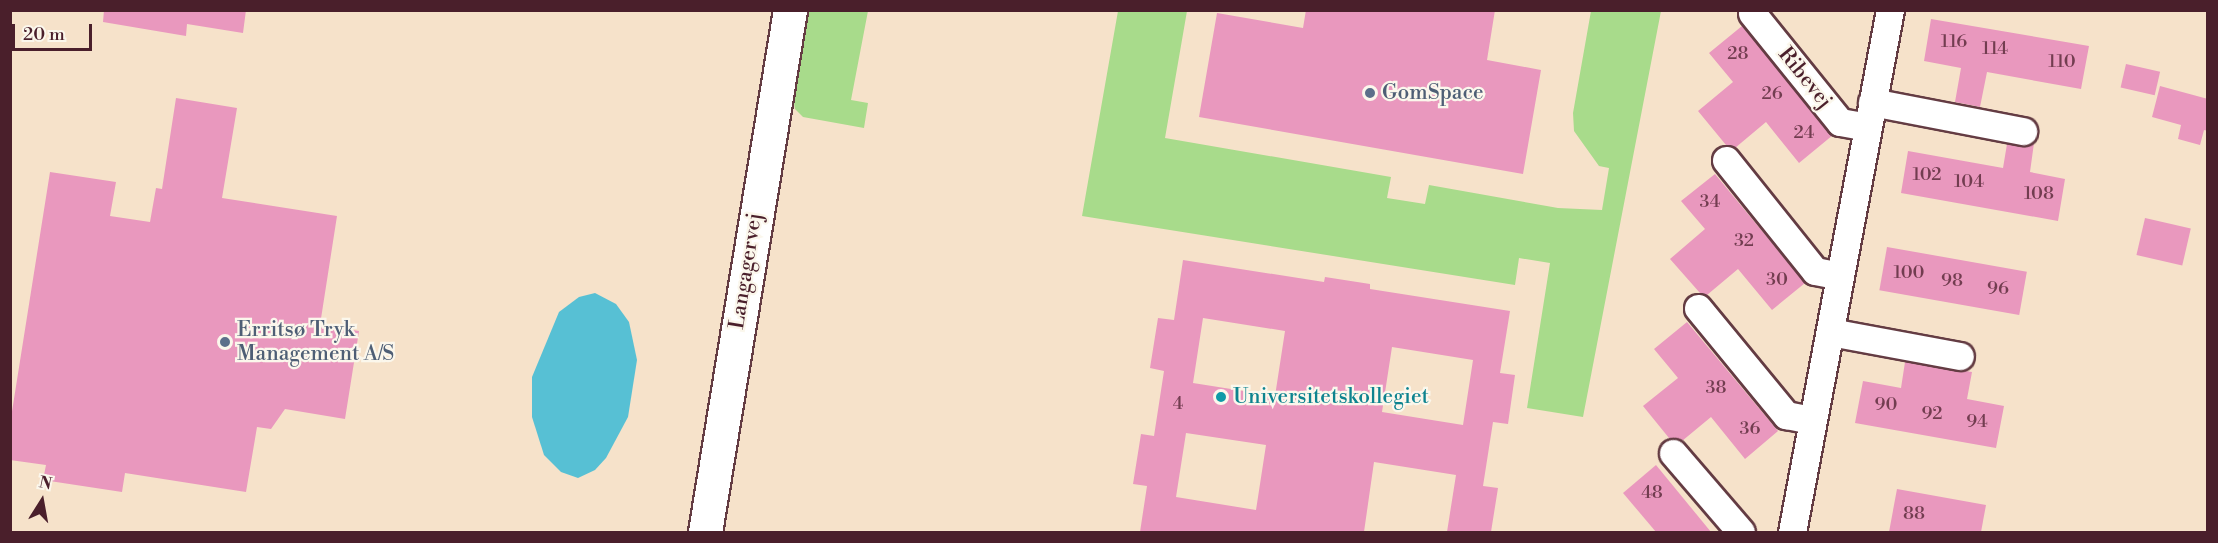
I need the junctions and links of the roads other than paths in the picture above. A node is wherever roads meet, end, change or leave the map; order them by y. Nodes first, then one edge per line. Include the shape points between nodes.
1 (790, 10) edge
2 (1890, 10) edge
3 (1752, 13) dead end
4 (1870, 115) junction
5 (2023, 131) dead end
6 (1726, 160) dead end
7 (1840, 276) junction
8 (1698, 308) dead end
9 (1830, 332) junction
10 (1960, 357) dead end
11 (1812, 420) junction
12 (1673, 453) dead end
13 (705, 532) edge
14 (1741, 532) edge
15 (1792, 532) edge

1 - 13 street, Langagervej
2 - 4 street
3 - 4 street, Ribevej via 1840,122
4 - 5 street, Ribevej
4 - 7 street
6 - 7 street via 1815,271
7 - 9 street
8 - 11 street via 1786,415
9 - 10 street
9 - 11 street
11 - 15 street
12 - 14 street

